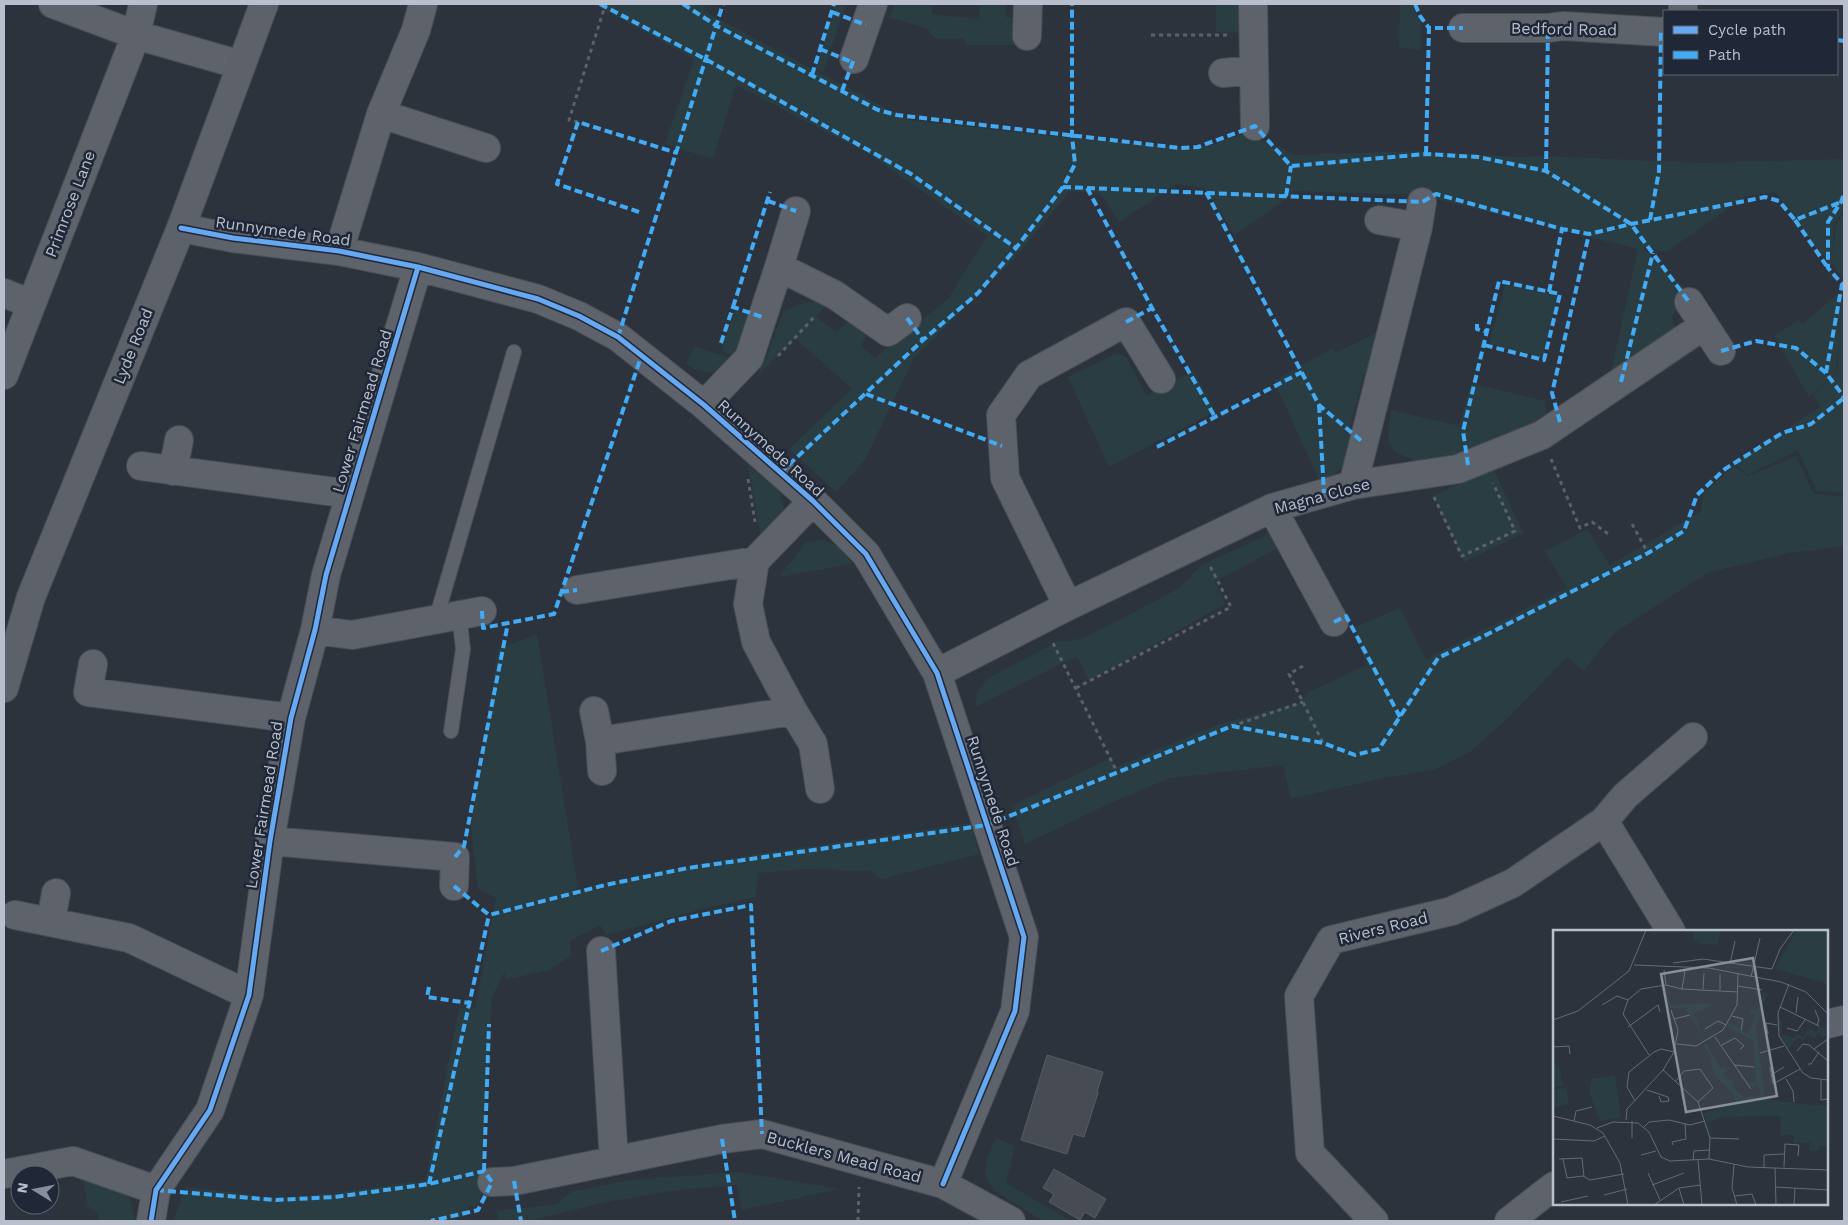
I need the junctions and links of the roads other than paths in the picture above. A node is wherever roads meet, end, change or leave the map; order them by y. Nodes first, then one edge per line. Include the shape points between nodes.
1 (53, 4) edge
2 (143, 4) edge
3 (264, 4) edge
4 (423, 4) edge
5 (873, 4) edge
6 (1028, 4) edge
7 (1253, 4) edge
8 (1558, 15) edge
9 (1463, 28) dead end
10 (1663, 32) edge
11 (136, 34) junction
12 (1027, 36) dead end
13 (854, 59) dead end
14 (241, 65) junction
15 (1253, 70) junction
16 (1223, 73) dead end
17 (381, 114) junction
18 (1255, 126) dead end
19 (486, 148) dead end
20 (796, 211) dead end
21 (1379, 220) dead end
22 (181, 228) junction
23 (339, 251) junction
24 (418, 267) junction
25 (779, 267) junction
26 (4, 293) edge
27 (1689, 302) dead end
28 (31, 304) junction
29 (1703, 326) junction
30 (890, 332) dead end
31 (1721, 351) dead end
32 (514, 352) dead end
33 (4, 374) edge
34 (1161, 379) dead end
35 (704, 405) junction
36 (179, 440) dead end
37 (141, 466) dead end
38 (173, 471) junction
39 (1353, 484) junction
40 (350, 494) junction
41 (813, 501) junction
42 (1272, 508) junction
43 (758, 558) junction
44 (577, 590) dead end
45 (1068, 606) junction
46 (459, 615) junction
47 (1334, 622) dead end
48 (315, 630) junction
49 (93, 664) dead end
50 (937, 673) junction
51 (4, 688) edge
52 (594, 711) dead end
53 (793, 711) junction
54 (291, 718) junction
55 (451, 730) dead end
56 (1693, 737) dead end
57 (600, 741) junction
58 (602, 771) dead end
59 (820, 789) dead end
60 (1604, 821) junction
61 (270, 841) junction
62 (454, 886) dead end
63 (56, 893) dead end
64 (15, 915) dead end
65 (51, 921) junction
66 (1670, 930) edge
67 (602, 951) dead end
68 (249, 995) junction
69 (1844, 1020) edge
70 (1828, 1024) edge
71 (614, 1161) junction
72 (4, 1174) edge
73 (492, 1182) dead end
74 (943, 1184) junction
75 (1553, 1187) edge
76 (156, 1190) junction
77 (150, 1221) edge
78 (1011, 1221) edge
79 (1374, 1221) edge
80 (1509, 1221) edge

1 - 11 street
2 - 11 street, Primrose Lane
3 - 14 street, Lyde Road
4 - 17 street via 416,30
5 - 13 street
6 - 12 street
7 - 15 street
8 - 9 street, Bedford Road via 1548,28
8 - 10 street, Bedford Road
11 - 14 street
11 - 28 street, Primrose Lane
14 - 22 street, Lyde Road
15 - 16 street
15 - 18 street
17 - 19 street
17 - 23 street
20 - 25 street, Runnymede Road
21 - 39 street via 1420,214
22 - 23 street, Runnymede Road
22 - 51 street, Lyde Road via 31,597
23 - 24 street, Runnymede Road
24 - 35 street, Runnymede Road via 538,299 579,316 618,337
24 - 40 street, Lower Fairmead Road
25 - 30 street via 835,295
25 - 35 street, Runnymede Road via 749,358
26 - 28 street
27 - 29 street
28 - 33 street, Primrose Lane
29 - 31 street
29 - 39 street, Magna Close via 1542,435 1458,469
32 - 46 lane
34 - 45 street via 1126,322 1029,375 1000,415 1004,478
35 - 41 street, Runnymede Road
36 - 38 street
37 - 38 street, Lower Fairmead Road
38 - 40 street, Lower Fairmead Road
39 - 42 street, Magna Close
40 - 48 street, Lower Fairmead Road via 326,575
41 - 43 street, Runnymede Road
41 - 50 street, Runnymede Road via 866,554
42 - 45 street, Magna Close
42 - 47 street
43 - 44 street
43 - 53 street via 748,604 756,642
45 - 50 street, Magna Close
46 - 48 street via 352,635
46 - 55 lane via 463,649
48 - 54 street, Lower Fairmead Road
49 - 54 street, Lower Fairmead Road via 88,692
50 - 74 street, Runnymede Road via 1024,937 1015,1012
52 - 57 street
53 - 57 street
53 - 59 street via 813,744
54 - 61 street, Lower Fairmead Road
56 - 60 street, Rivers Road via 1624,796
57 - 58 street
60 - 66 street
60 - 79 street, Rivers Road via 1513,883 1452,912 1331,940 1299,996 1310,1153
61 - 62 street, Lower Fairmead Road via 455,857
61 - 68 street, Lower Fairmead Road
63 - 65 street
64 - 65 street
65 - 68 street via 129,938
67 - 71 street
68 - 76 street, Lower Fairmead Road via 210,1110
69 - 70 street
71 - 73 street, Bucklers Mead Road via 514,1181
71 - 74 street, Bucklers Mead Road via 762,1134
72 - 76 street via 73,1161
74 - 78 street, Bucklers Mead Road
75 - 80 street
76 - 77 street

